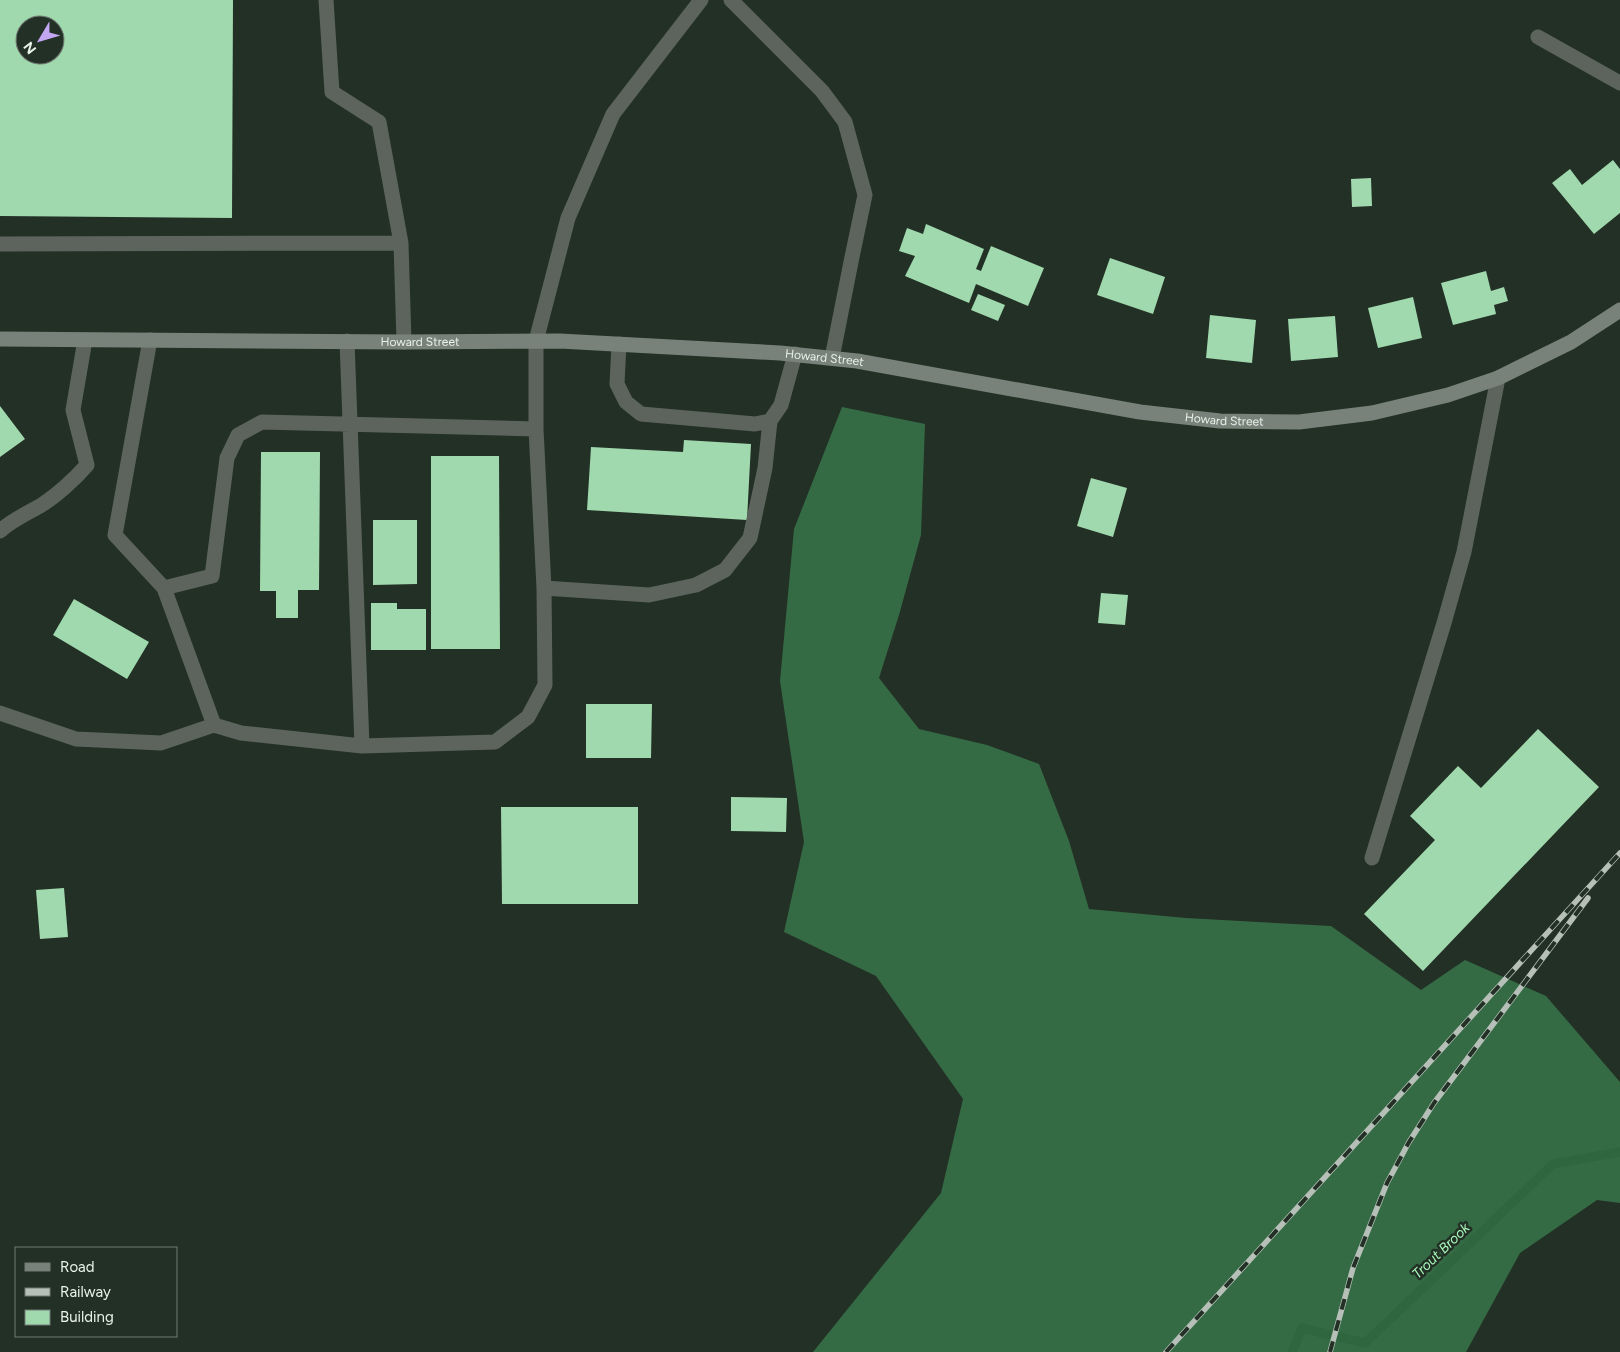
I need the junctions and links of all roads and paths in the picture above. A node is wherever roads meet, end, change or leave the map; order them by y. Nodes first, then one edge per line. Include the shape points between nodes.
1 (326, 0) edge
2 (700, 0) edge
3 (731, 0) edge
4 (1538, 36) dead end
5 (1620, 83) edge
6 (401, 243) junction
7 (0, 244) edge
8 (1620, 310) edge
9 (0, 339) edge
10 (85, 340) junction
11 (150, 340) junction
12 (348, 342) junction
13 (404, 342) junction
14 (536, 342) junction
15 (619, 344) junction
16 (795, 354) junction
17 (832, 358) junction
18 (1498, 378) junction
19 (770, 421) junction
20 (351, 424) junction
21 (536, 430) junction
22 (0, 531) edge
23 (164, 588) junction
24 (544, 588) junction
25 (0, 713) edge
26 (214, 725) junction
27 (362, 746) junction
28 (1372, 858) dead end

1 - 6 street via 332,92 379,122
2 - 14 street via 613,114 568,218
3 - 17 street via 822,91 845,122 866,195
4 - 5 street
6 - 7 street
6 - 13 street
8 - 18 main road, Howard Street via 1571,342
9 - 10 main road, Howard Street
10 - 11 main road, Howard Street
10 - 22 street via 74,410 87,464 78,476 42,505
11 - 12 main road, Howard Street
11 - 23 street via 115,535
12 - 13 main road, Howard Street
12 - 20 street
13 - 14 main road, Howard Street
14 - 15 main road, Howard Street
14 - 21 street
15 - 16 main road, Howard Street
15 - 19 street via 617,384 626,402 641,414 755,424
16 - 17 main road, Howard Street
16 - 19 street via 781,406
17 - 18 main road, Howard Street via 1140,412 1220,420 1299,422 1372,414 1448,395
18 - 28 street via 1464,552
19 - 24 street via 750,538 725,570 696,584 649,595
20 - 21 street
20 - 23 street via 262,422 238,435 227,458 212,576
20 - 27 street
21 - 24 street
23 - 26 street
24 - 27 street via 545,685 528,717 495,742
25 - 26 street via 76,739 161,743
26 - 27 street via 241,733

